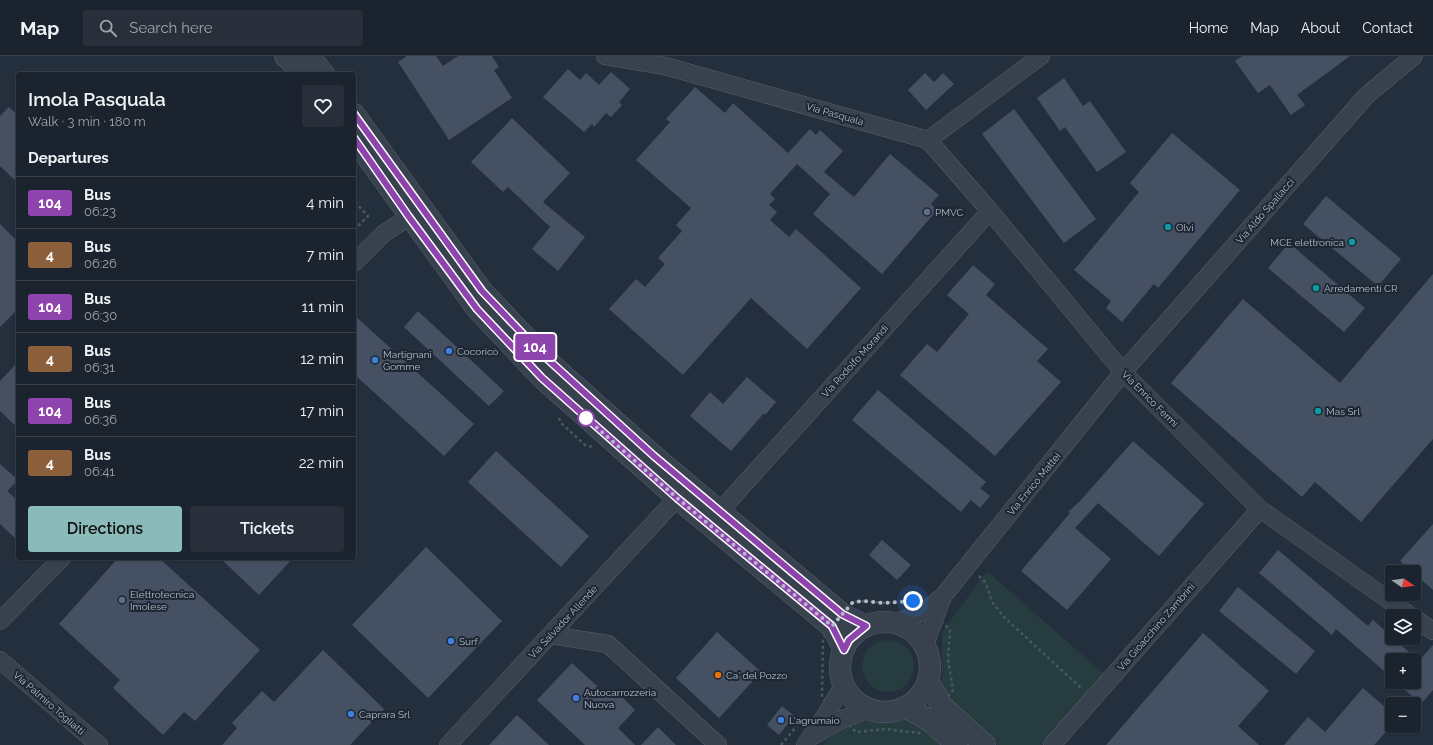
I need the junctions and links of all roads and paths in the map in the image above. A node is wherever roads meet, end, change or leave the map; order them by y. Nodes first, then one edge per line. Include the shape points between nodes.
1 (285, 56) edge
2 (605, 56) edge
3 (1041, 56) edge
4 (1414, 56) edge
5 (313, 64) edge
6 (356, 117) edge
7 (928, 140) junction
8 (356, 141) edge
9 (356, 203) edge
10 (990, 211) junction
11 (409, 217) junction
12 (356, 228) edge
13 (356, 261) edge
14 (1123, 372) junction
15 (677, 498) junction
16 (1260, 509) junction
17 (720, 511) junction
18 (60, 560) edge
19 (968, 564) junction
20 (1402, 609) edge
21 (931, 613) junction
22 (838, 620) junction
23 (0, 621) edge
24 (891, 622) junction
25 (1421, 623) edge
26 (866, 626) junction
27 (1433, 631) edge
28 (550, 635) junction
29 (925, 645) junction
30 (844, 650) junction
31 (0, 660) edge
32 (928, 680) junction
33 (844, 684) junction
34 (1092, 699) junction
35 (831, 706) junction
36 (906, 707) junction
37 (869, 709) junction
38 (935, 713) junction
39 (843, 719) junction
40 (808, 741) edge
41 (99, 745) edge
42 (448, 745) edge
43 (718, 745) edge
44 (957, 745) edge
45 (985, 745) edge
46 (1052, 745) edge

1 - 5 street
2 - 7 street, Via Pasquala via 665,66
3 - 7 street
4 - 14 street, Via Aldo Spallacci via 1367,95
6 - 17 street via 495,306 562,374
7 - 10 street, Via Enrico Fermi
8 - 11 street
9 - 12 path via 368,216
10 - 14 street, Via Enrico Fermi
10 - 17 street, Via Rodolfo Morandi
11 - 13 street via 383,234
11 - 15 street via 477,309 542,378
14 - 16 street, Via Enrico Fermi
14 - 19 street, Via Enrico Mattei
15 - 22 street
15 - 28 street, Via Salvador Allende
16 - 20 street, Via Enrico Fermi
16 - 34 street, Via Gioacchino Zambrini
17 - 22 street
18 - 23 street
19 - 21 street, Via Enrico Mattei
19 - 34 path via 986,583 992,602 1004,617
21 - 22 path via 913,601 864,601 853,602
21 - 24 street
21 - 29 street, Via Enrico Mattei
21 - 38 path via 950,630 948,659 953,690
22 - 26 street
22 - 30 street
22 - 35 path via 823,638 822,696
24 - 26 street via 878,622
24 - 29 street via 916,634
25 - 27 street
26 - 30 street via 853,636
28 - 42 street, Via Salvador Allende
28 - 43 street via 608,644
29 - 32 street via 929,656
30 - 33 street via 840,667
31 - 41 street, Via Palmiro Togliatti
32 - 36 street via 916,700
32 - 38 street
33 - 35 street
33 - 37 street via 850,695
34 - 46 street, Via Gioacchino Zambrini
35 - 39 path
35 - 40 street
36 - 37 street via 881,712
36 - 38 street
37 - 39 street
38 - 39 path via 919,733 886,729 856,732
38 - 44 street
38 - 45 street
39 - 40 street

